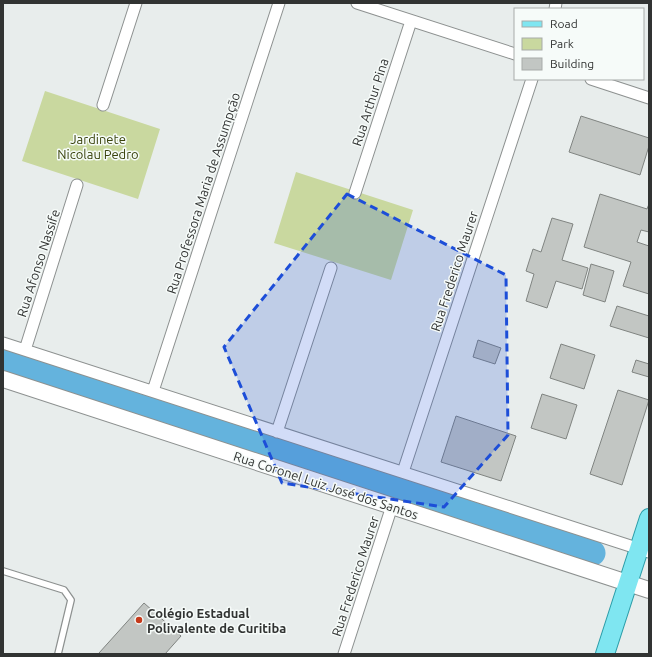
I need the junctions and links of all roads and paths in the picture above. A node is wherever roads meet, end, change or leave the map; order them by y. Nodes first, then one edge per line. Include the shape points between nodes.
1 (136, 3) edge
2 (279, 3) edge
3 (357, 3) edge
4 (411, 21) junction
5 (514, 54) edge
6 (532, 80) edge
7 (594, 80) edge
8 (649, 98) edge
9 (103, 105) dead end
10 (78, 185) dead end
11 (355, 193) dead end
12 (331, 268) dead end
13 (3, 343) edge
14 (25, 350) junction
15 (3, 379) edge
16 (153, 391) junction
17 (277, 432) junction
18 (403, 472) junction
19 (392, 506) junction
20 (649, 518) edge
21 (644, 550) edge
22 (3, 571) edge
23 (628, 583) junction
24 (649, 590) edge
25 (58, 654) edge
26 (344, 654) edge
27 (605, 654) edge

1 - 9 street
2 - 16 street, Rua Professora Maria de Assumpção
3 - 4 street
4 - 5 street
4 - 11 street, Rua Arthur Pina
6 - 18 street, Rua Frederico Maurer
7 - 8 street
10 - 14 street, Rua Afonso Nassife
12 - 17 street
13 - 14 street
14 - 16 street
15 - 19 main road, Rua Coronel Luiz José dos Santos
16 - 17 street
17 - 18 street
18 - 21 street
19 - 23 main road, Rua Coronel Luiz José dos Santos
19 - 26 street, Rua Frederico Maurer
20 - 21 main road
21 - 23 main road
22 - 25 lane via 64,590 71,600
23 - 24 main road, Rua Coronel Luiz José dos Santos
23 - 27 main road

